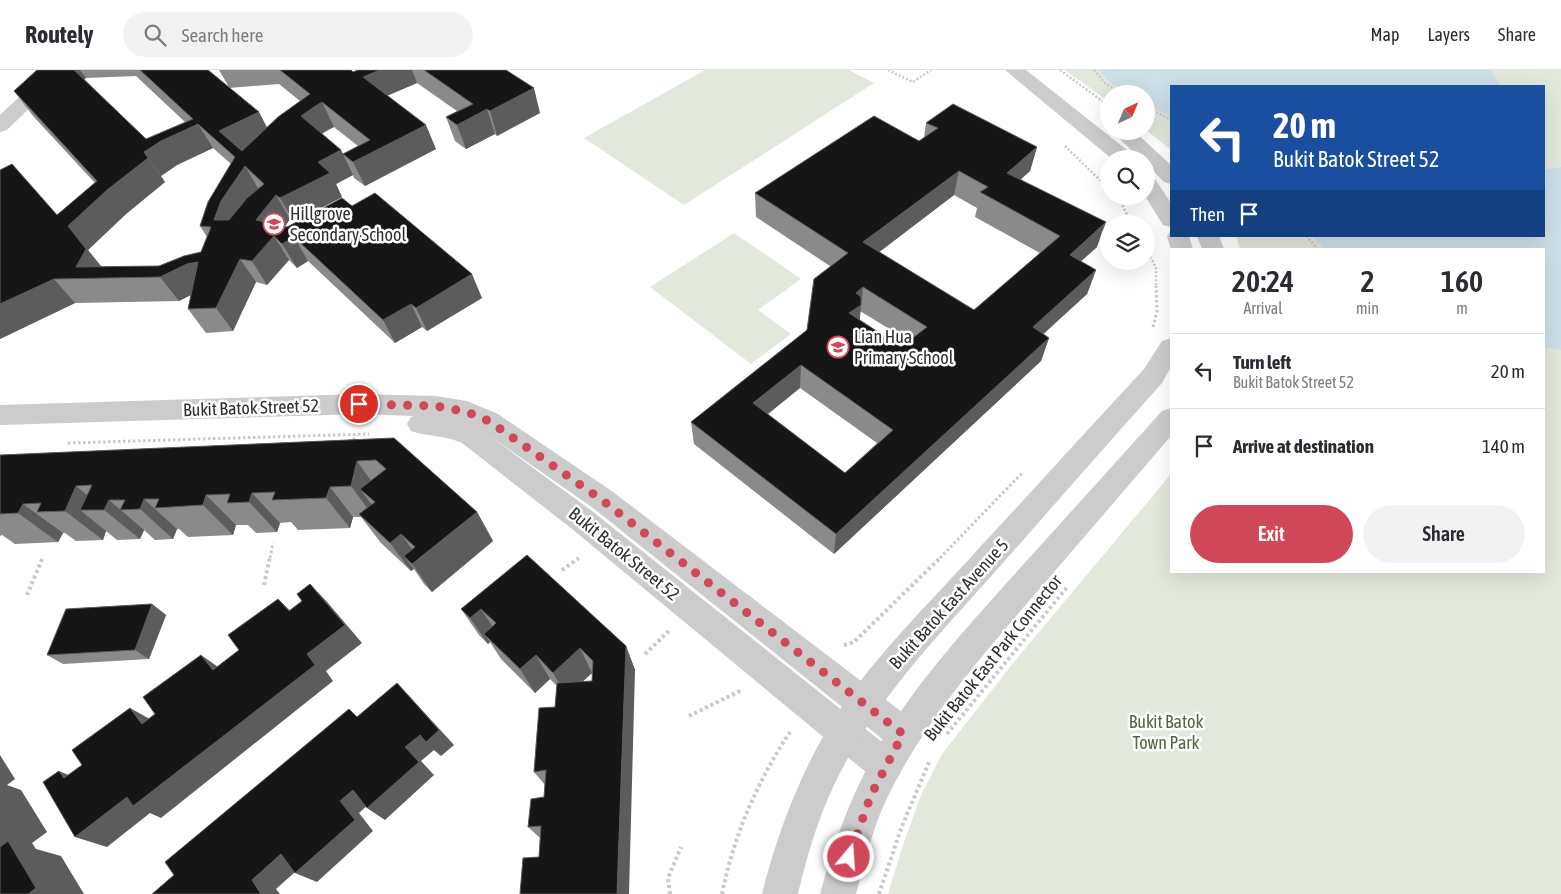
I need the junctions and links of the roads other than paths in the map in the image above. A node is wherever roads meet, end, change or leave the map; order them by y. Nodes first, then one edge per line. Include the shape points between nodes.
1 (42, 70) edge
2 (59, 70) edge
3 (1014, 70) edge
4 (1041, 70) edge
5 (1086, 104) dead end
6 (0, 109) edge
7 (0, 126) edge
8 (1132, 140) edge
9 (1114, 150) edge
10 (1170, 176) edge
11 (1155, 195) edge
12 (1170, 218) edge
13 (1170, 349) edge
14 (0, 415) edge
15 (1170, 419) edge
16 (0, 433) edge
17 (864, 704) junction
18 (844, 733) junction
19 (903, 734) junction
20 (885, 766) junction
21 (780, 894) edge
22 (838, 894) edge

1 - 6 street
2 - 7 street
3 - 9 street
4 - 5 street
8 - 10 street
11 - 12 street
13 - 17 street, Bukit Batok East Avenue 5 via 1153,376 925,630
14 - 17 street, Bukit Batok Street 52 via 359,404 436,406 467,412 489,421 602,500
15 - 19 street via 984,630
16 - 18 street, Bukit Batok Street 52 via 353,423 453,427 471,436 582,520
17 - 18 street, Bukit Batok East Avenue 5
17 - 19 street, Bukit Batok Street 52
18 - 20 street, Bukit Batok Street 52
18 - 21 street, Bukit Batok East Avenue 5 via 802,822
19 - 20 street
20 - 22 street via 854,840

